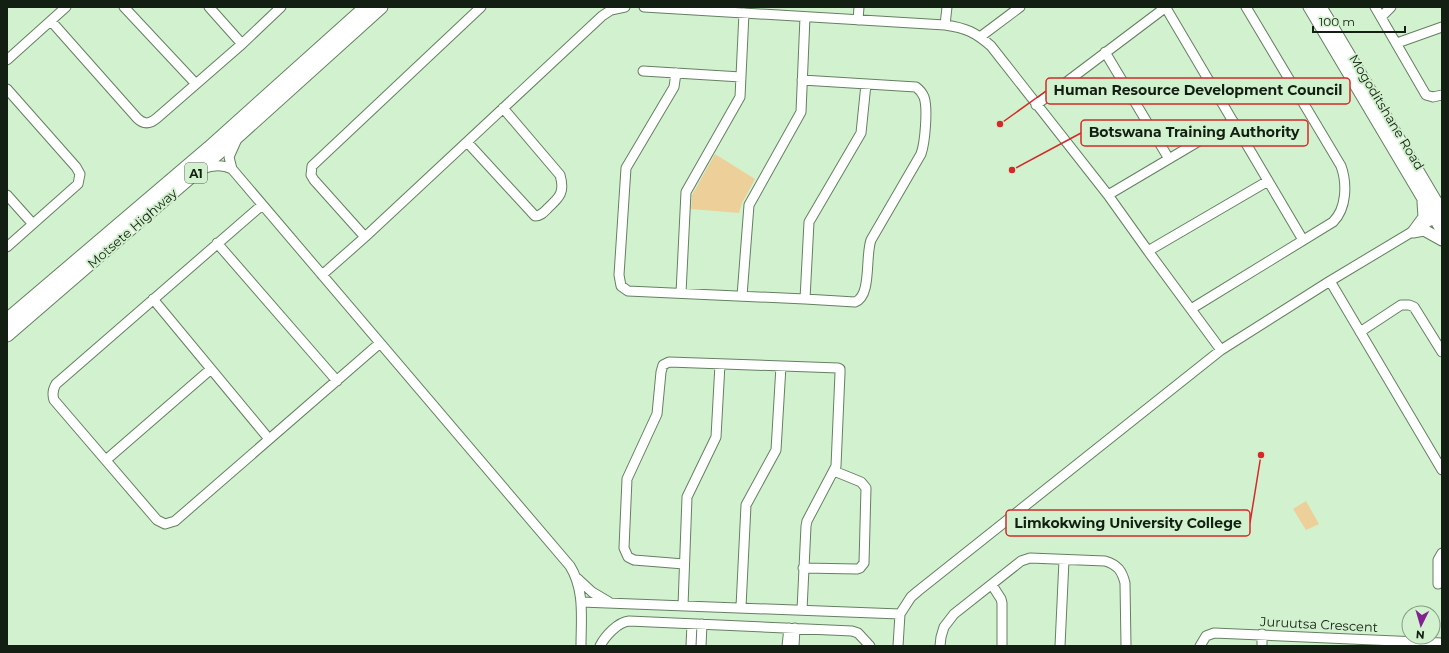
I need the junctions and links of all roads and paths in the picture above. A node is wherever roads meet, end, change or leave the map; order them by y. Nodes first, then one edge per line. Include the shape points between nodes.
1 (66, 7) edge
2 (124, 7) edge
3 (209, 7) edge
4 (281, 7) edge
5 (366, 7) edge
6 (381, 7) edge
7 (481, 7) edge
8 (625, 7) edge
9 (644, 7) edge
10 (859, 7) edge
11 (947, 7) edge
12 (1020, 7) edge
13 (1166, 7) edge
14 (1246, 7) edge
15 (1309, 7) edge
16 (1322, 7) edge
17 (1375, 7) edge
18 (1392, 7) edge
19 (667, 8) edge
20 (609, 9) edge
21 (726, 10) edge
22 (744, 13) junction
23 (805, 17) junction
24 (1381, 17) junction
25 (858, 20) junction
26 (51, 21) junction
27 (945, 25) junction
28 (1442, 28) edge
29 (980, 37) junction
30 (1397, 43) junction
31 (242, 44) junction
32 (1105, 52) junction
33 (7, 60) edge
34 (643, 71) dead end
35 (676, 73) junction
36 (741, 76) junction
37 (802, 80) junction
38 (196, 84) junction
39 (866, 84) junction
40 (7, 89) edge
41 (1442, 95) edge
42 (1036, 105) junction
43 (503, 108) junction
44 (1233, 121) junction
45 (240, 134) junction
46 (467, 142) junction
47 (1169, 160) junction
48 (232, 169) junction
49 (197, 172) junction
50 (1268, 181) junction
51 (7, 195) edge
52 (1108, 195) junction
53 (1422, 199) junction
54 (262, 205) junction
55 (1439, 215) edge
56 (32, 224) junction
57 (1442, 231) edge
58 (1413, 232) junction
59 (365, 237) junction
60 (1303, 240) junction
61 (1442, 240) edge
62 (217, 243) junction
63 (7, 247) edge
64 (1148, 251) junction
65 (322, 275) junction
66 (1330, 281) junction
67 (681, 293) junction
68 (742, 296) junction
69 (153, 299) junction
70 (805, 299) junction
71 (1192, 309) junction
72 (7, 320) edge
73 (1360, 332) junction
74 (7, 335) edge
75 (380, 343) junction
76 (1221, 350) junction
77 (1442, 352) edge
78 (720, 364) junction
79 (781, 366) junction
80 (211, 369) junction
81 (337, 381) junction
82 (269, 439) junction
83 (106, 460) junction
84 (1442, 470) edge
85 (834, 471) junction
86 (1442, 553) edge
87 (1064, 560) junction
88 (684, 564) junction
89 (803, 568) junction
90 (576, 576) junction
91 (1438, 584) dead end
92 (992, 585) junction
93 (581, 602) junction
94 (612, 603) junction
95 (683, 606) junction
96 (741, 607) junction
97 (802, 610) junction
98 (900, 614) junction
99 (697, 624) junction
100 (792, 628) junction
101 (1262, 634) junction
102 (1321, 642) edge
103 (1378, 643) edge
104 (1401, 643) edge
105 (581, 646) edge
106 (600, 646) edge
107 (691, 646) edge
108 (700, 646) edge
109 (787, 646) edge
110 (794, 646) edge
111 (870, 646) edge
112 (898, 646) edge
113 (940, 646) edge
114 (1002, 646) edge
115 (1060, 646) edge
116 (1126, 646) edge
117 (1200, 646) edge
118 (1262, 646) edge

1 - 26 street
2 - 38 street
3 - 31 street
4 - 31 street
5 - 72 highway, Motsete Highway / A1 via 210,148
6 - 45 highway, Motsete Highway / A1
7 - 59 street via 312,166 311,175 314,180
8 - 20 street
9 - 19 street
10 - 25 street
11 - 27 street
12 - 29 street
13 - 32 street
13 - 44 street
14 - 60 street via 1344,174 1343,204 1337,218
15 - 53 main road, Mogoditshane Road
16 - 55 main road, Mogoditshane Road
17 - 24 street
18 - 24 street
19 - 21 street
20 - 43 street
21 - 22 street
22 - 23 street
22 - 36 street
23 - 25 street
23 - 37 street
24 - 30 street
25 - 27 street
26 - 33 street
26 - 38 street via 142,122 152,122
27 - 29 street via 970,30
28 - 30 street
29 - 42 street
30 - 41 street via 1426,94 1433,98
31 - 38 street
32 - 42 street
32 - 47 street
34 - 35 street
35 - 36 street
35 - 67 street via 674,87 626,168 619,275 621,286 628,291
36 - 67 street via 738,100 686,192
37 - 39 street
37 - 68 street via 801,112 748,207
39 - 70 street via 861,133 809,222
39 - 70 street via 916,87 922,92 926,103 923,147 871,240 865,290 861,298 855,302
40 - 56 street via 80,174 78,184
42 - 52 street
43 - 46 street
43 - 46 street via 560,175 562,189 558,200 540,215 535,216
44 - 47 street
44 - 50 street
45 - 48 street via 229,157
45 - 49 highway, Motsete Highway / A1
46 - 59 street
47 - 52 street
48 - 49 street via 218,165
48 - 54 street
49 - 74 highway, Motsete Highway / A1
50 - 60 street
50 - 64 street
51 - 56 street
52 - 64 street
53 - 55 main road, Mogoditshane Road
53 - 58 main road via 1424,217
54 - 62 street
54 - 65 street
55 - 57 main road, Mogoditshane Road
55 - 58 street
56 - 63 street
58 - 61 main road via 1424,230
58 - 66 street
59 - 65 street
60 - 71 street
62 - 69 street
62 - 81 street
64 - 71 street
65 - 75 street
66 - 73 street
66 - 76 street
67 - 68 street
68 - 70 street
69 - 80 street
69 - 83 street via 54,388 54,400
71 - 76 street
73 - 77 street via 1401,305 1408,304 1414,307
73 - 84 street
75 - 81 street
75 - 90 street via 566,561
76 - 98 street via 918,591
78 - 79 street
78 - 88 street via 716,437 687,498
78 - 88 street via 669,362 663,365 657,414 627,480 625,553 640,562
79 - 85 street via 840,369 837,461
79 - 96 street via 776,450 746,505
80 - 82 street
80 - 83 street
81 - 82 street
82 - 83 street via 170,523 161,523 157,520
85 - 89 street via 807,521
85 - 89 street via 861,482 866,488 864,563 857,569
86 - 91 street via 1438,560
87 - 92 street via 1025,559
87 - 115 street
87 - 116 street via 1105,560 1119,568 1125,583
88 - 95 street
89 - 97 street
90 - 93 street
90 - 94 street via 592,592
92 - 113 street via 948,620
92 - 114 street via 1002,604
93 - 94 street
93 - 105 street
94 - 95 street
95 - 96 street
96 - 97 street
97 - 98 street
98 - 112 street
99 - 100 street
99 - 106 street via 625,621 605,638
99 - 107 street
99 - 108 street
100 - 109 street
100 - 110 street
100 - 111 street via 852,631 858,633
101 - 102 street, Juruutsa Crescent
101 - 117 street, Juruutsa Crescent via 1214,633 1206,636
101 - 118 street
102 - 103 street, Juruutsa Crescent
103 - 104 street, Juruutsa Crescent

